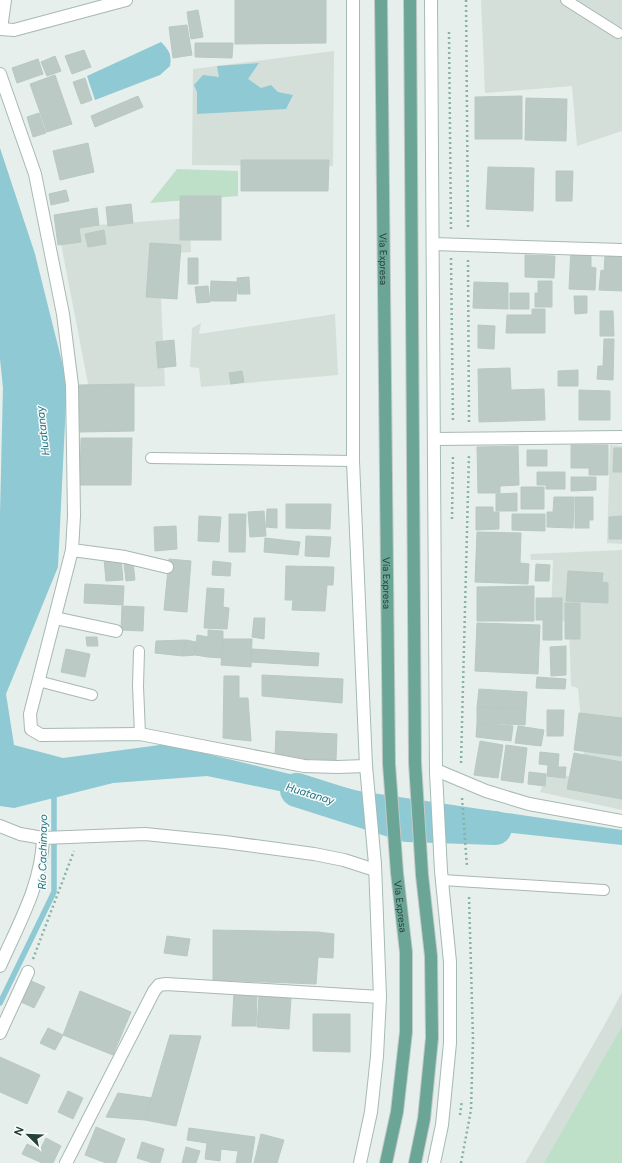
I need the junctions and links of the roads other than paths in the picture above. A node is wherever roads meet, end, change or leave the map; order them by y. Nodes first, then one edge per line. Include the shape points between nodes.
1 (5, 0) edge
2 (126, 0) edge
3 (353, 0) edge
4 (381, 0) edge
5 (410, 0) edge
6 (431, 0) edge
7 (566, 0) edge
8 (0, 30) edge
9 (618, 33) dead end
10 (0, 74) edge
11 (433, 244) junction
12 (622, 250) edge
13 (622, 437) edge
14 (434, 439) junction
15 (150, 458) dead end
16 (353, 461) junction
17 (72, 550) junction
18 (167, 567) dead end
19 (55, 618) junction
20 (116, 631) dead end
21 (139, 651) dead end
22 (38, 681) junction
23 (92, 695) dead end
24 (140, 734) junction
25 (367, 769) junction
26 (436, 772) junction
27 (622, 821) edge
28 (0, 826) edge
29 (43, 838) junction
30 (375, 867) junction
31 (441, 876) junction
32 (604, 890) dead end
33 (0, 966) edge
34 (28, 972) road end
35 (380, 997) junction
36 (0, 1033) edge
37 (66, 1163) edge
38 (360, 1163) edge
39 (386, 1163) edge
40 (415, 1163) edge
41 (434, 1163) edge

1 - 8 street
2 - 8 street via 14,30
3 - 16 street
4 - 39 main road, Vía Expresa via 389,764 406,952 406,1032 397,1112
5 - 40 main road via 415,763 422,876 431,956 432,1038 424,1119
6 - 11 street
7 - 9 lane
10 - 17 street via 35,174 64,314 72,385
11 - 12 street
11 - 14 street
13 - 14 street
14 - 26 street
15 - 16 lane
16 - 25 street
17 - 18 street via 125,557
17 - 19 street
19 - 20 street
19 - 22 street
21 - 24 lane
22 - 23 lane
22 - 24 street via 30,714 31,729 40,735
24 - 25 street via 304,766
25 - 30 street
26 - 27 street via 461,785 529,804
26 - 31 street
28 - 29 street via 20,834
29 - 30 street via 145,834 321,855
29 - 33 street via 43,857 32,894
30 - 35 street
31 - 32 lane
31 - 41 street via 450,962 450,1043 442,1125
34 - 36 street
35 - 37 street via 159,985
35 - 38 street via 372,1105

